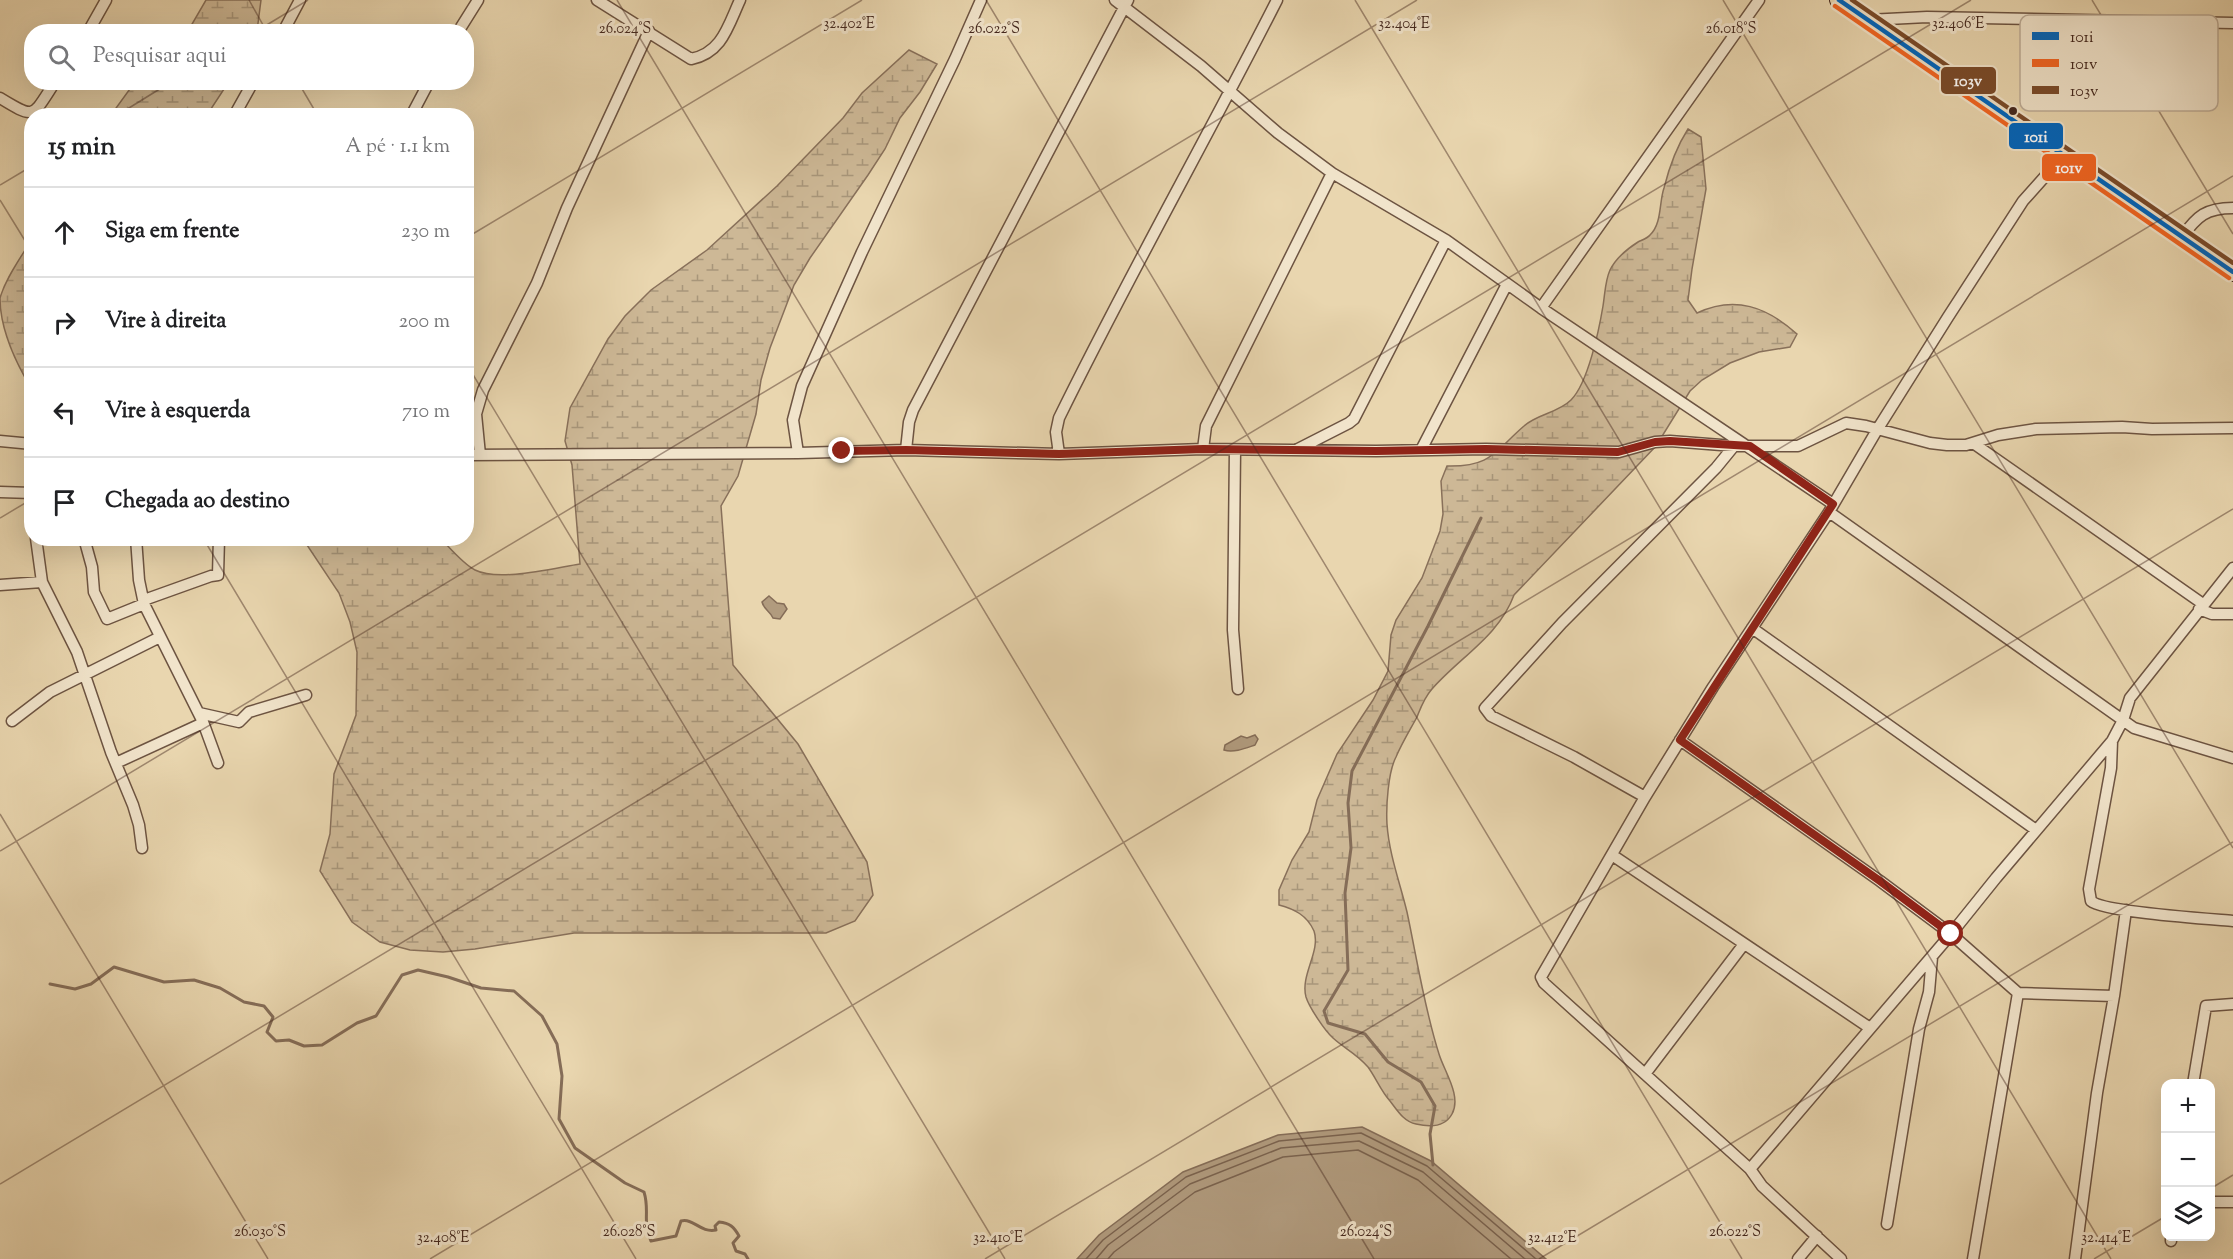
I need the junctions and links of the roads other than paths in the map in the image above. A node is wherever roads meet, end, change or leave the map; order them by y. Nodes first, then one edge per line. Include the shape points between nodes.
1 (106, 0) edge
2 (300, 0) edge
3 (478, 0) edge
4 (597, 0) edge
5 (740, 0) edge
6 (981, 0) edge
7 (1115, 0) edge
8 (1277, 0) edge
9 (1759, 0) edge
10 (1839, 0) edge
11 (1126, 3) edge
12 (2020, 19) edge
13 (1868, 20) junction
14 (2218, 23) edge
15 (2233, 23) edge
16 (92, 24) edge
17 (287, 24) edge
18 (463, 24) edge
19 (649, 31) junction
20 (50, 90) edge
21 (249, 90) edge
22 (425, 90) edge
23 (1231, 91) junction
24 (0, 98) edge
25 (38, 108) edge
26 (238, 108) edge
27 (415, 108) edge
28 (24, 112) edge
29 (2064, 155) junction
30 (1332, 173) junction
31 (2233, 208) edge
32 (2182, 237) junction
33 (1446, 240) junction
34 (2233, 272) edge
35 (1507, 284) junction
36 (1541, 308) junction
37 (2233, 428) edge
38 (1877, 430) junction
39 (0, 441) edge
40 (24, 443) edge
41 (1973, 443) junction
42 (1734, 446) junction
43 (1750, 446) junction
44 (1203, 449) junction
45 (906, 450) junction
46 (1235, 450) junction
47 (1421, 450) junction
48 (1295, 451) junction
49 (798, 453) junction
50 (1059, 454) junction
51 (474, 455) edge
52 (480, 455) junction
53 (0, 492) edge
54 (24, 493) edge
55 (1831, 508) junction
56 (37, 546) edge
57 (86, 546) edge
58 (136, 546) edge
59 (219, 546) edge
60 (2233, 568) edge
61 (42, 582) junction
62 (0, 585) edge
63 (144, 602) junction
64 (2201, 606) junction
65 (2233, 615) edge
66 (1752, 628) junction
67 (159, 637) junction
68 (86, 675) junction
69 (1238, 689) dead end
70 (306, 695) dead end
71 (201, 718) junction
72 (2123, 720) junction
73 (12, 721) dead end
74 (1680, 740) junction
75 (2112, 741) junction
76 (2233, 758) edge
77 (116, 763) junction
78 (218, 763) dead end
79 (1644, 797) junction
80 (2036, 830) junction
81 (142, 848) dead end
82 (1612, 855) junction
83 (2126, 910) junction
84 (2233, 921) edge
85 (1951, 934) junction
86 (1744, 944) junction
87 (1932, 956) junction
88 (2018, 993) junction
89 (2114, 996) junction
90 (2233, 1004) edge
91 (1870, 1028) junction
92 (1645, 1074) junction
93 (2194, 1079) edge
94 (1750, 1169) junction
95 (2215, 1202) edge
96 (2233, 1202) edge
97 (1887, 1224) dead end
98 (1817, 1236) junction
99 (1798, 1259) edge
100 (1841, 1259) edge
101 (1973, 1259) edge
102 (2075, 1259) edge

1 - 16 street
2 - 17 street
3 - 18 street
4 - 19 street
5 - 19 street via 713,51 701,57 691,59
6 - 49 street via 802,386 793,420
7 - 11 street
8 - 23 street
9 - 36 street
10 - 13 main road
11 - 23 street
11 - 45 street via 913,410
12 - 13 street
13 - 29 main road
14 - 15 street
19 - 52 street via 567,208 537,283 483,390 476,414
20 - 25 street
21 - 26 street
22 - 27 street
23 - 30 street
23 - 50 street via 1059,418
24 - 28 street
29 - 32 main road
29 - 38 street via 2016,211
30 - 33 street
30 - 44 street via 1206,426
31 - 32 street via 2209,210
32 - 34 main road
33 - 35 street
33 - 48 street via 1354,419
35 - 36 street
35 - 47 street
36 - 43 street
37 - 41 street via 2036,429
38 - 41 street via 1930,443
38 - 43 street via 1846,423 1798,447
38 - 55 street
39 - 40 street
41 - 64 street
42 - 43 street
42 - 47 street via 1670,441 1618,452
42 - 79 street via 1531,655 1485,708 1491,716
43 - 55 street
44 - 46 street
44 - 50 street
45 - 49 street
45 - 50 street
46 - 48 street
46 - 69 street via 1233,630
47 - 48 street
49 - 52 street
51 - 52 street
53 - 54 street
55 - 66 street
55 - 72 street
56 - 61 street
57 - 63 street via 94,592 107,619
58 - 63 street
59 - 63 street via 218,575
60 - 64 street
61 - 62 street
61 - 68 street
63 - 67 street
64 - 65 street via 2212,614
64 - 72 street via 2130,698
66 - 74 street
66 - 80 street
67 - 68 street
67 - 71 street
68 - 73 street via 50,692
68 - 77 street
70 - 71 street via 249,712 239,722
71 - 77 street
71 - 78 street
72 - 75 street
72 - 76 street via 2142,732
74 - 79 street
74 - 85 street
75 - 80 street
75 - 83 street via 2089,898 2095,905
77 - 81 street via 133,805
79 - 82 street
80 - 85 street
82 - 86 street
82 - 92 street via 1541,977
83 - 84 street
83 - 89 street
85 - 87 street
85 - 88 street
86 - 91 street
86 - 92 street
87 - 91 street
87 - 97 street via 1929,992 1917,1040
88 - 89 street
88 - 101 street
89 - 102 street
90 - 93 street via 2206,1006
91 - 94 street
92 - 94 street
94 - 98 street via 1762,1186
95 - 96 street
98 - 99 street
98 - 100 street

